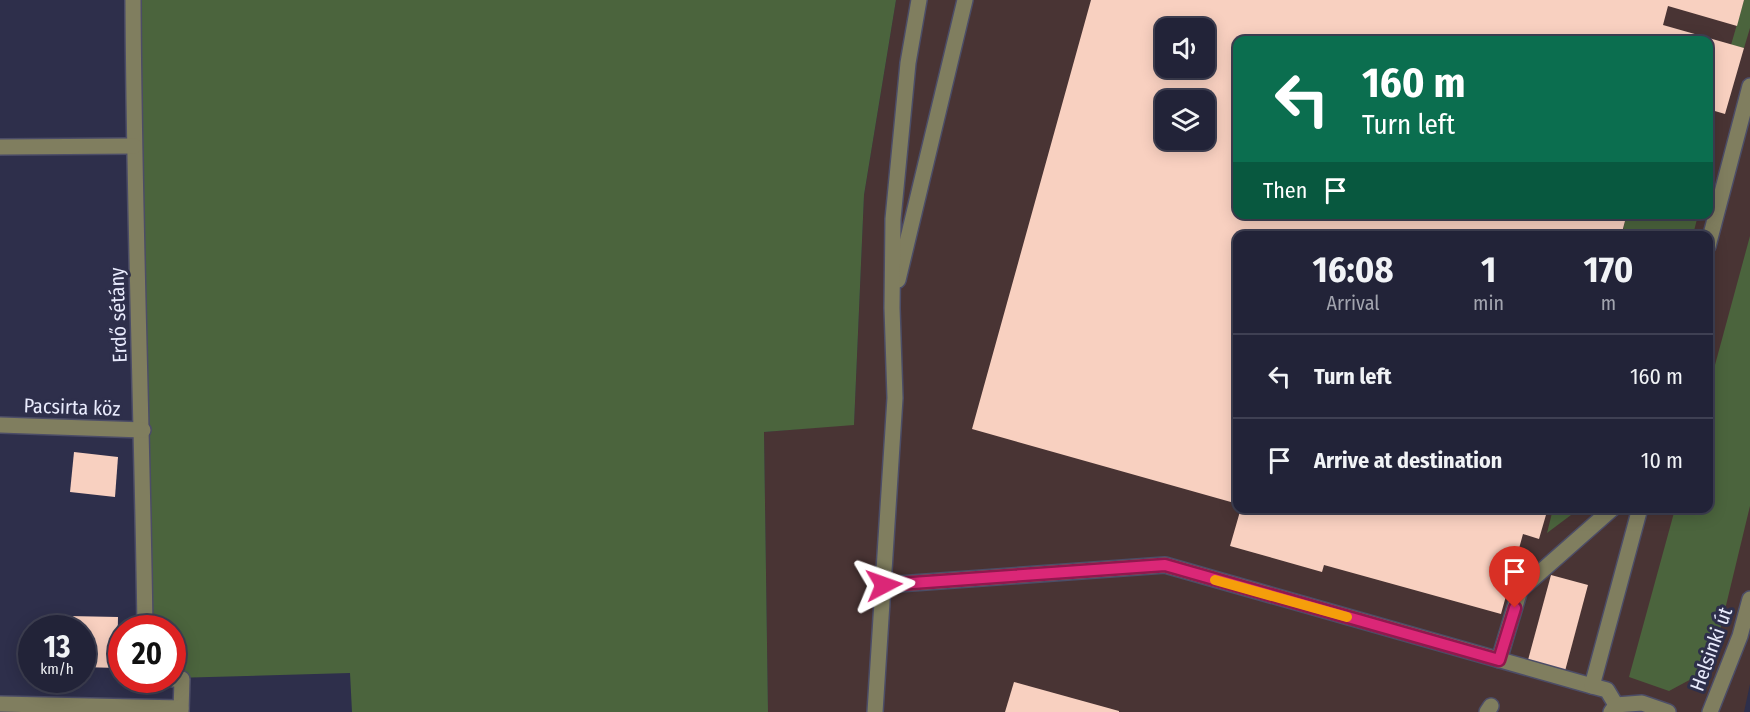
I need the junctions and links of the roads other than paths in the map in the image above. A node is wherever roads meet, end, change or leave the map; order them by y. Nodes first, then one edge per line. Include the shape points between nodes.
1 (133, 0) edge
2 (919, 0) edge
3 (965, 0) edge
4 (1750, 86) edge
5 (134, 146) junction
6 (0, 147) edge
7 (1712, 231) edge
8 (892, 308) junction
9 (0, 425) edge
10 (143, 430) junction
11 (1607, 513) edge
12 (1639, 513) edge
13 (884, 585) junction
14 (1750, 599) edge
15 (144, 615) edge
16 (1499, 660) junction
17 (1592, 686) junction
18 (182, 693) edge
19 (0, 704) edge
20 (1613, 709) edge
21 (181, 710) edge
22 (875, 712) edge
23 (1668, 712) edge
24 (1710, 712) edge

1 - 5 street, Erdő sétány
2 - 8 street via 908,63 892,219
3 - 8 street
4 - 7 street
5 - 6 street
5 - 10 street, Erdő sétány
8 - 13 street via 895,398
9 - 10 street, Pacsirta köz
10 - 15 street, Erdő sétány
11 - 16 street via 1520,590
12 - 17 street
13 - 16 street via 1165,565
13 - 22 street
14 - 24 street, Helsinki út
16 - 17 street
17 - 20 street via 1606,690
18 - 21 street
19 - 21 street
20 - 23 street via 1642,703

